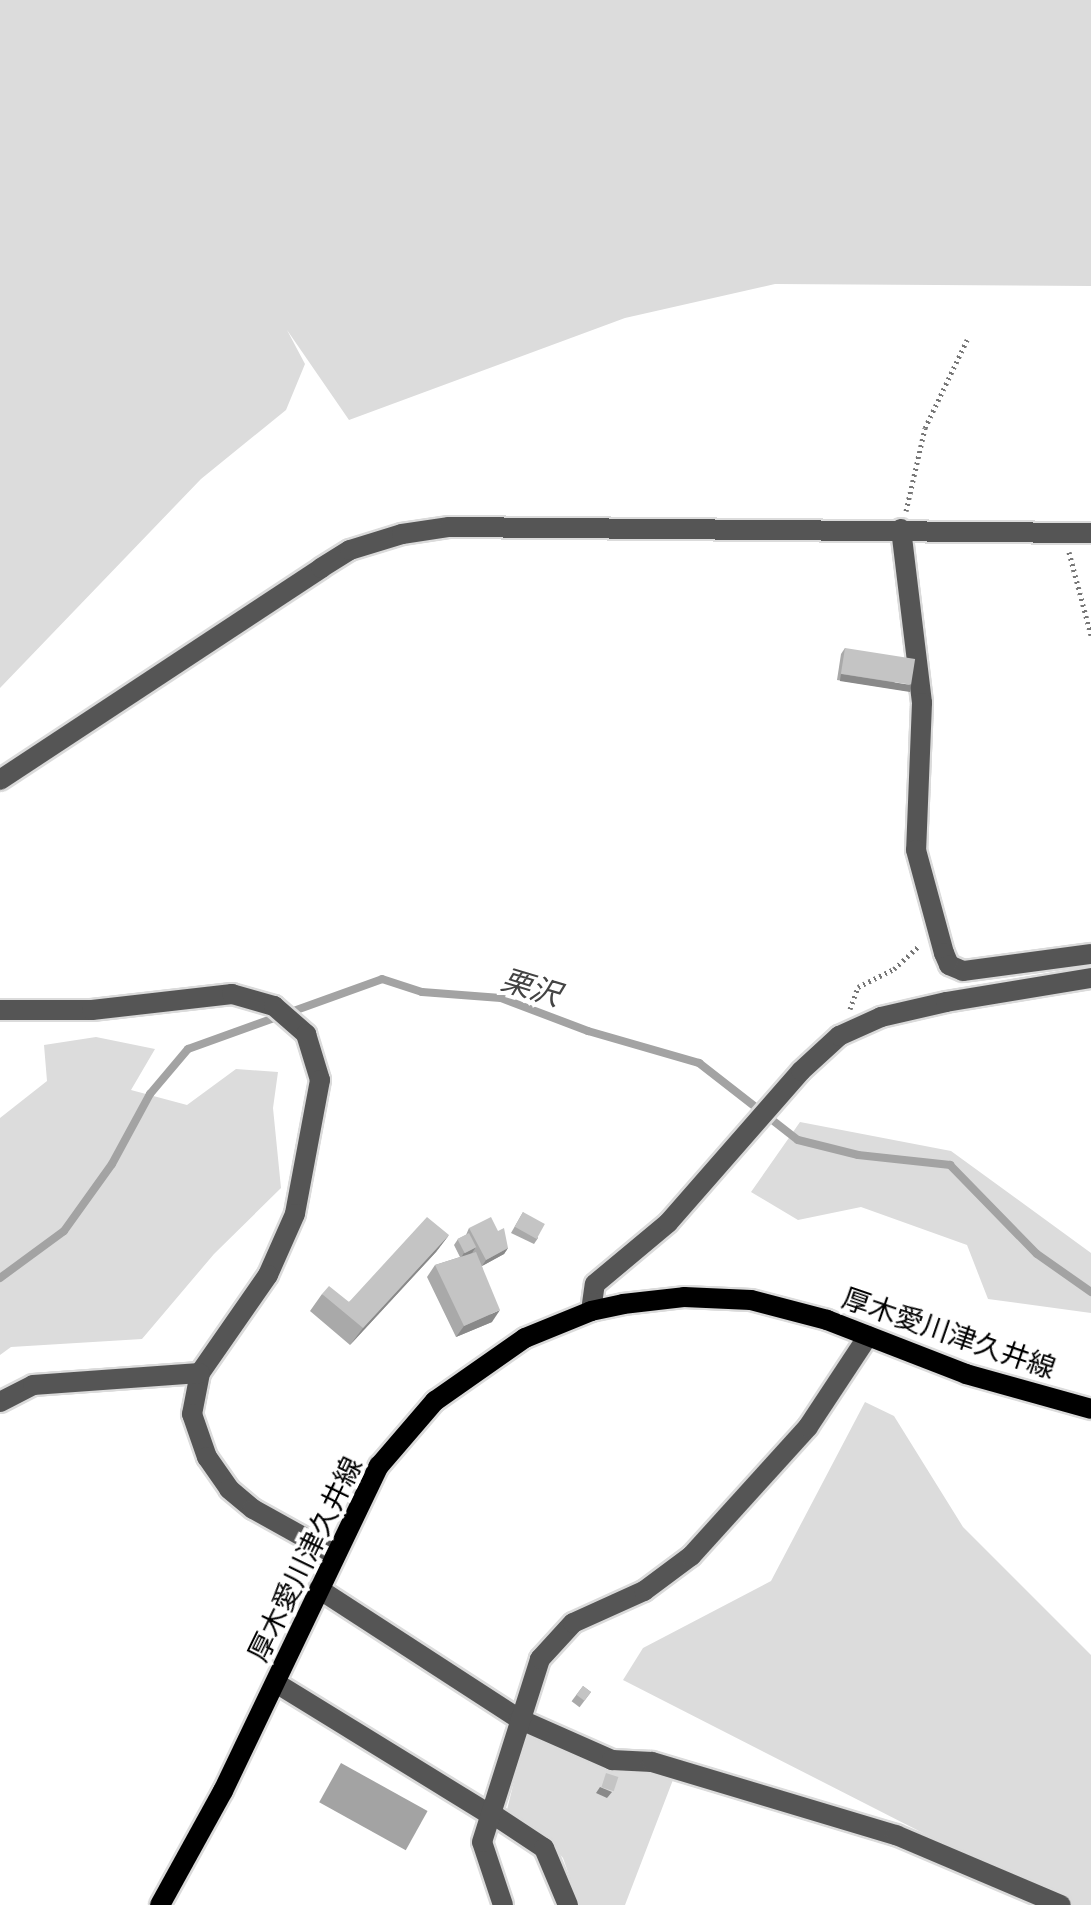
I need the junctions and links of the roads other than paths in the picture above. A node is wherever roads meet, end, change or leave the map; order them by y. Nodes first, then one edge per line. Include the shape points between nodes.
1 (902, 529) junction
2 (1091, 533) edge
3 (0, 780) edge
4 (1091, 954) edge
5 (1091, 978) edge
6 (0, 1010) edge
7 (591, 1311) junction
8 (868, 1336) junction
9 (200, 1373) junction
10 (0, 1402) edge
11 (1091, 1409) edge
12 (334, 1554) junction
13 (319, 1589) junction
14 (276, 1683) junction
15 (519, 1719) junction
16 (494, 1816) junction
17 (160, 1905) edge
18 (503, 1905) edge
19 (568, 1905) edge
20 (1061, 1905) edge

1 - 2 street
1 - 3 street via 449,527 402,534 350,550
1 - 4 street via 922,703 916,850 949,965 963,971
5 - 7 street via 946,1002 881,1017 845,1033 817,1053 668,1223 595,1284
6 - 9 street via 92,1010 232,994 282,1012 306,1034 320,1069 295,1214 268,1275
7 - 8 main road, 厚木愛川津久井線 via 648,1300 717,1297 777,1305
7 - 12 main road, 厚木愛川津久井線 via 496,1355 435,1401 379,1466
8 - 11 main road, 厚木愛川津久井線 via 966,1374
8 - 15 street via 808,1427 691,1556 644,1591 587,1613 552,1641 540,1659
9 - 10 street via 33,1385 9,1392
9 - 12 street via 192,1414 218,1474 253,1509
12 - 13 main road, 厚木愛川津久井線
13 - 14 main road, 厚木愛川津久井線
13 - 15 street
14 - 16 street
14 - 17 main road, 厚木愛川津久井線
15 - 16 street
15 - 20 street via 612,1760 652,1762 896,1835
16 - 18 street via 482,1842
16 - 19 street via 544,1848

